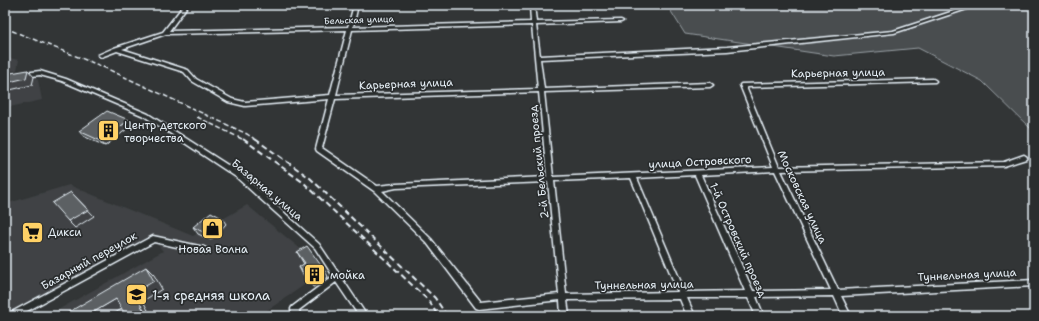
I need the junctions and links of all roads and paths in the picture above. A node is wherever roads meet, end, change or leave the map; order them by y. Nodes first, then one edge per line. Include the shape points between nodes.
1 (186, 5) edge
2 (356, 5) edge
3 (532, 5) edge
4 (977, 5) edge
5 (621, 21) dead end
6 (534, 22) junction
7 (350, 29) junction
8 (165, 33) junction
9 (116, 49) junction
10 (101, 55) dead end
11 (538, 58) junction
12 (16, 76) edge
13 (933, 81) dead end
14 (710, 85) dead end
15 (743, 85) joint
16 (541, 90) junction
17 (333, 97) junction
18 (1024, 157) dead end
19 (777, 168) junction
20 (697, 172) junction
21 (633, 175) junction
22 (550, 179) junction
23 (376, 189) junction
24 (204, 250) dead end
25 (337, 277) junction
26 (1034, 283) edge
27 (836, 293) junction
28 (750, 294) junction
29 (684, 295) junction
30 (564, 297) junction
31 (13, 316) edge
32 (296, 316) edge
33 (363, 316) edge
34 (565, 316) edge
35 (691, 316) edge
36 (760, 316) edge
37 (847, 316) edge

1 - 8 street
2 - 7 street
3 - 6 street, 2-й Бельский проезд
4 - 11 street via 894,32 727,49
5 - 6 street, Бельская улица
6 - 7 street, Бельская улица
6 - 11 street, 2-й Бельский проезд
7 - 8 street, Бельская улица
7 - 17 street
8 - 9 street, Бельская улица
9 - 10 street, Бельская улица
9 - 17 street, Карьерная улица via 186,71 194,80 230,101 245,104
11 - 16 street, 2-й Бельский проезд
12 - 25 street, Базарная улица via 40,73 64,80 146,115 238,175 317,246
13 - 15 street, Карьерная улица
14 - 16 street, Карьерная улица
15 - 19 street, Московская улица
16 - 17 street, Карьерная улица
16 - 22 street, 2-й Бельский проезд
17 - 23 street, Туннельная улица via 319,149
18 - 19 street, улица Островского via 1004,164
19 - 20 street, улица Островского
19 - 27 street, Московская улица
20 - 21 street, улица Островского
20 - 28 street, 1-й Островский проезд
21 - 22 street, улица Островского
21 - 29 street
22 - 23 street, улица Островского
22 - 30 street, 2-й Бельский проезд
23 - 30 street, Туннельная улица via 429,241 479,306
24 - 31 street, Базарный переулок via 153,239
25 - 32 street via 295,309
25 - 33 street, Базарная улица
26 - 27 street, Туннельная улица
27 - 28 street, Туннельная улица
27 - 37 street, Московская улица
28 - 29 street, Туннельная улица
28 - 36 street, 1-й Островский проезд
29 - 30 street, Туннельная улица
29 - 35 street
30 - 34 street, 2-й Бельский проезд

